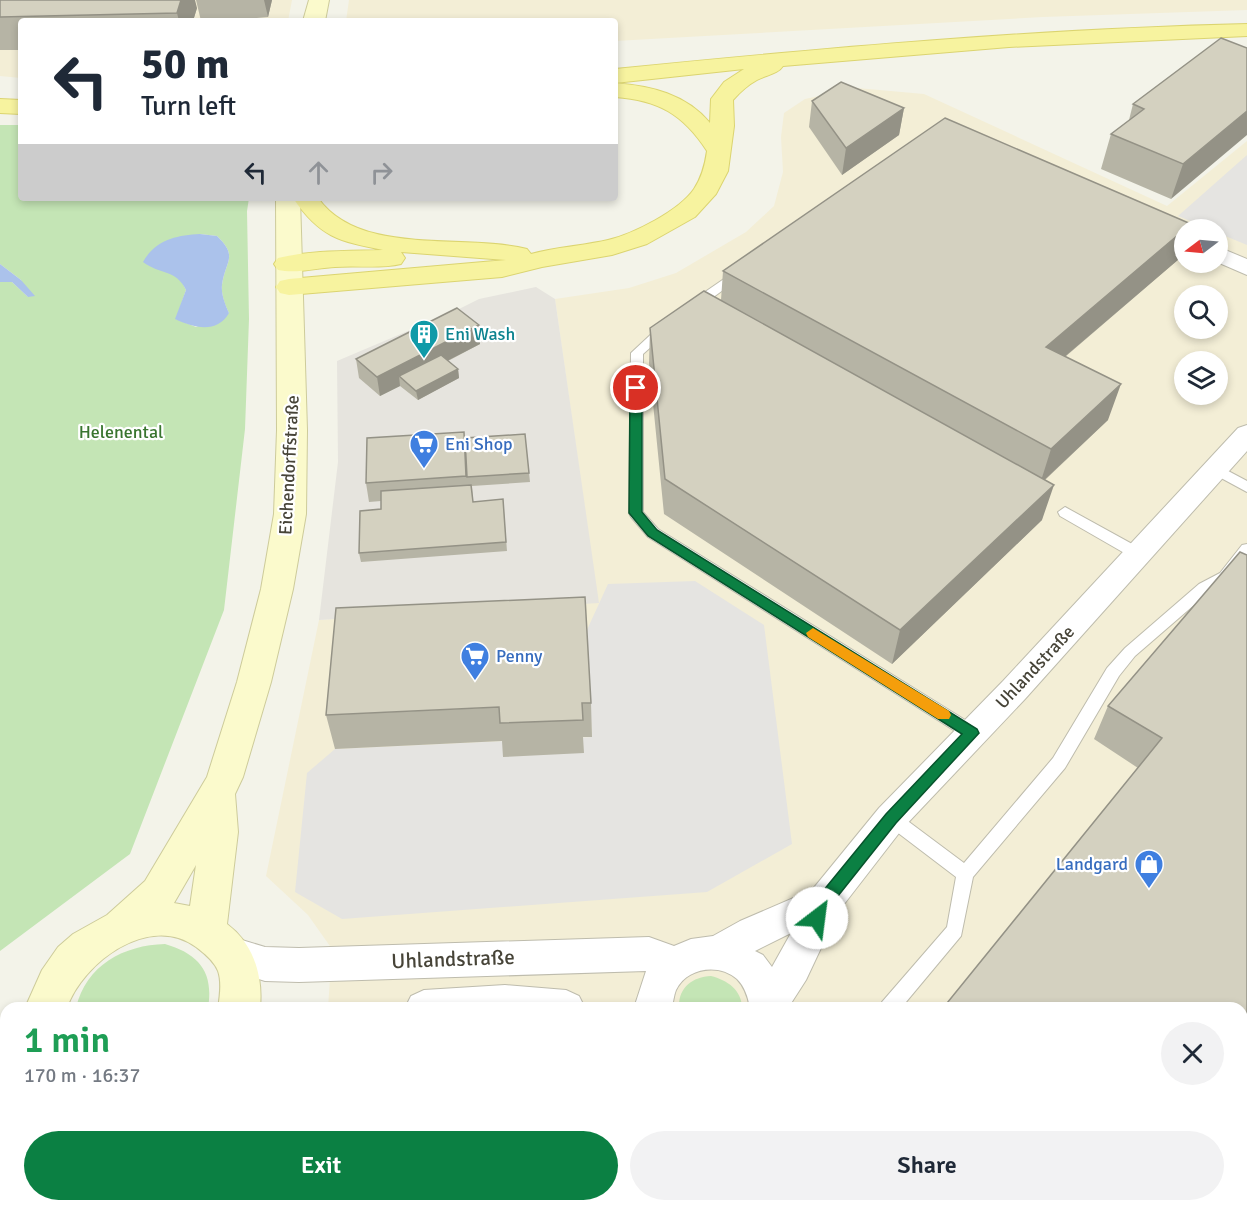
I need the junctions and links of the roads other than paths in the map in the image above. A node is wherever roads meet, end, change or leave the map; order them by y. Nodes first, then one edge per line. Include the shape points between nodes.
1 (319, 0) edge
2 (315, 18) edge
3 (1247, 30) edge
4 (780, 59) junction
5 (618, 76) edge
6 (618, 90) edge
7 (0, 106) edge
8 (18, 107) edge
9 (719, 151) junction
10 (288, 201) edge
11 (307, 201) edge
12 (540, 259) junction
13 (1228, 259) edge
14 (746, 268) edge
15 (1247, 268) edge
16 (288, 276) junction
17 (676, 318) edge
18 (701, 320) edge
19 (1247, 434) edge
20 (1215, 469) junction
21 (1247, 487) edge
22 (1065, 512) dead end
23 (1247, 549) edge
24 (1138, 554) junction
25 (972, 733) junction
26 (217, 794) junction
27 (891, 818) junction
28 (965, 874) junction
29 (825, 901) junction
30 (122, 926) junction
31 (219, 942) junction
32 (717, 953) junction
33 (674, 963) junction
34 (48, 1002) edge
35 (239, 1002) edge
36 (653, 1002) edge
37 (768, 1002) edge
38 (771, 1002) edge
39 (894, 1002) edge

1 - 2 street
3 - 4 main road via 1004,39
4 - 5 main road
4 - 9 main road via 732,87 722,99
6 - 9 main road via 672,103 705,128
7 - 8 main road
9 - 12 main road via 716,171 704,194 661,228 612,247
10 - 16 street, Eichendorffstraße
11 - 12 main road via 320,218 362,238 426,248 489,249
12 - 16 main road via 502,269
13 - 15 street
14 - 18 lane via 684,311
16 - 26 street, Eichendorffstraße via 293,385 290,514 257,672
17 - 25 lane via 637,353 636,513 653,533
19 - 20 street, Uhlandstraße
20 - 21 lane
20 - 24 street, Uhlandstraße
22 - 24 lane
23 - 28 lane via 1225,577 1204,588 1130,652 1113,672 1059,763
24 - 25 street, Uhlandstraße
25 - 27 street, Uhlandstraße
26 - 30 street, Eichendorffstraße via 159,893
26 - 31 street, Eichendorffstraße
27 - 28 lane
27 - 29 street, Uhlandstraße
28 - 39 lane via 955,930
29 - 32 street, Uhlandstraße
29 - 38 street, Uhlandstraße via 793,968
30 - 31 street, Eichendorffstraße via 152,919 181,920
30 - 34 street, Eichendorffstraße via 95,940 71,961
31 - 33 street, Uhlandstraße via 265,964 649,954
31 - 35 street, Eichendorffstraße via 241,979
32 - 33 street, Uhlandstraße via 692,954
32 - 37 street, Uhlandstraße via 751,969 766,989
33 - 36 street via 658,982

